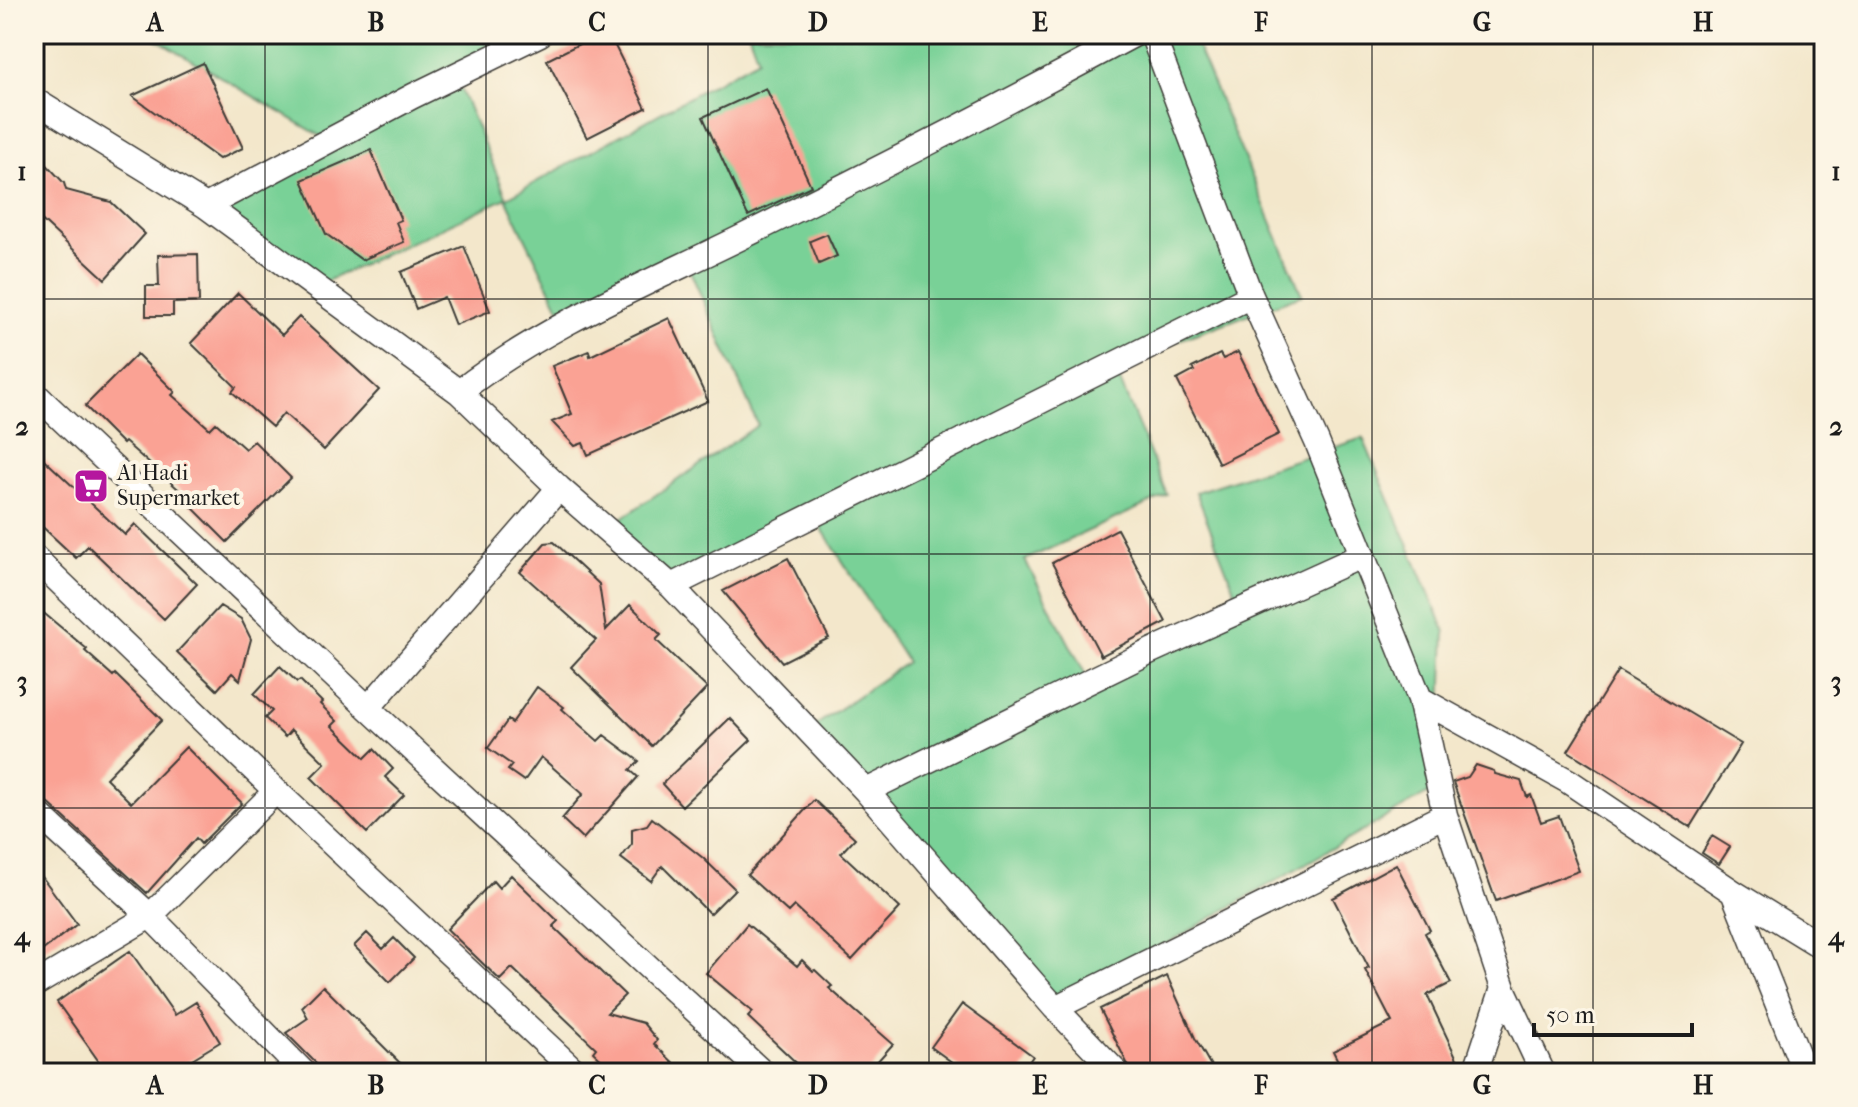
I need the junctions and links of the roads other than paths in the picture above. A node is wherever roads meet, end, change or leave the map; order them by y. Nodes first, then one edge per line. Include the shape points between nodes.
1 (540, 34) edge
2 (1135, 34) edge
3 (1152, 34) edge
4 (34, 100) edge
5 (206, 206) junction
6 (1251, 296) junction
7 (459, 392) junction
8 (34, 393) edge
9 (559, 488) junction
10 (1361, 556) junction
11 (34, 557) edge
12 (671, 586) junction
13 (1420, 699) junction
14 (368, 708) junction
15 (276, 791) junction
16 (866, 791) junction
17 (34, 810) edge
18 (1445, 815) junction
19 (1733, 892) junction
20 (150, 916) junction
21 (1824, 948) edge
22 (34, 985) edge
23 (1503, 988) junction
24 (1055, 1008) junction
25 (304, 1073) edge
26 (577, 1073) edge
27 (763, 1073) edge
28 (1117, 1073) edge
29 (1475, 1073) edge
30 (1543, 1073) edge
31 (1805, 1073) edge

1 - 5 street
2 - 7 street via 921,149 617,298 499,361
3 - 6 street
4 - 5 street
5 - 7 street
6 - 10 street
6 - 12 street
7 - 9 street
8 - 14 street
9 - 12 street
9 - 14 street
10 - 13 street
10 - 16 street via 1151,651
11 - 15 street
12 - 16 street
13 - 18 street
13 - 19 street via 1568,781
14 - 27 street
15 - 20 street
15 - 26 street
16 - 24 street
17 - 20 street
18 - 23 street
18 - 24 street
19 - 21 street
19 - 31 street
20 - 22 street
20 - 25 street
23 - 29 street
23 - 30 street
24 - 28 street

